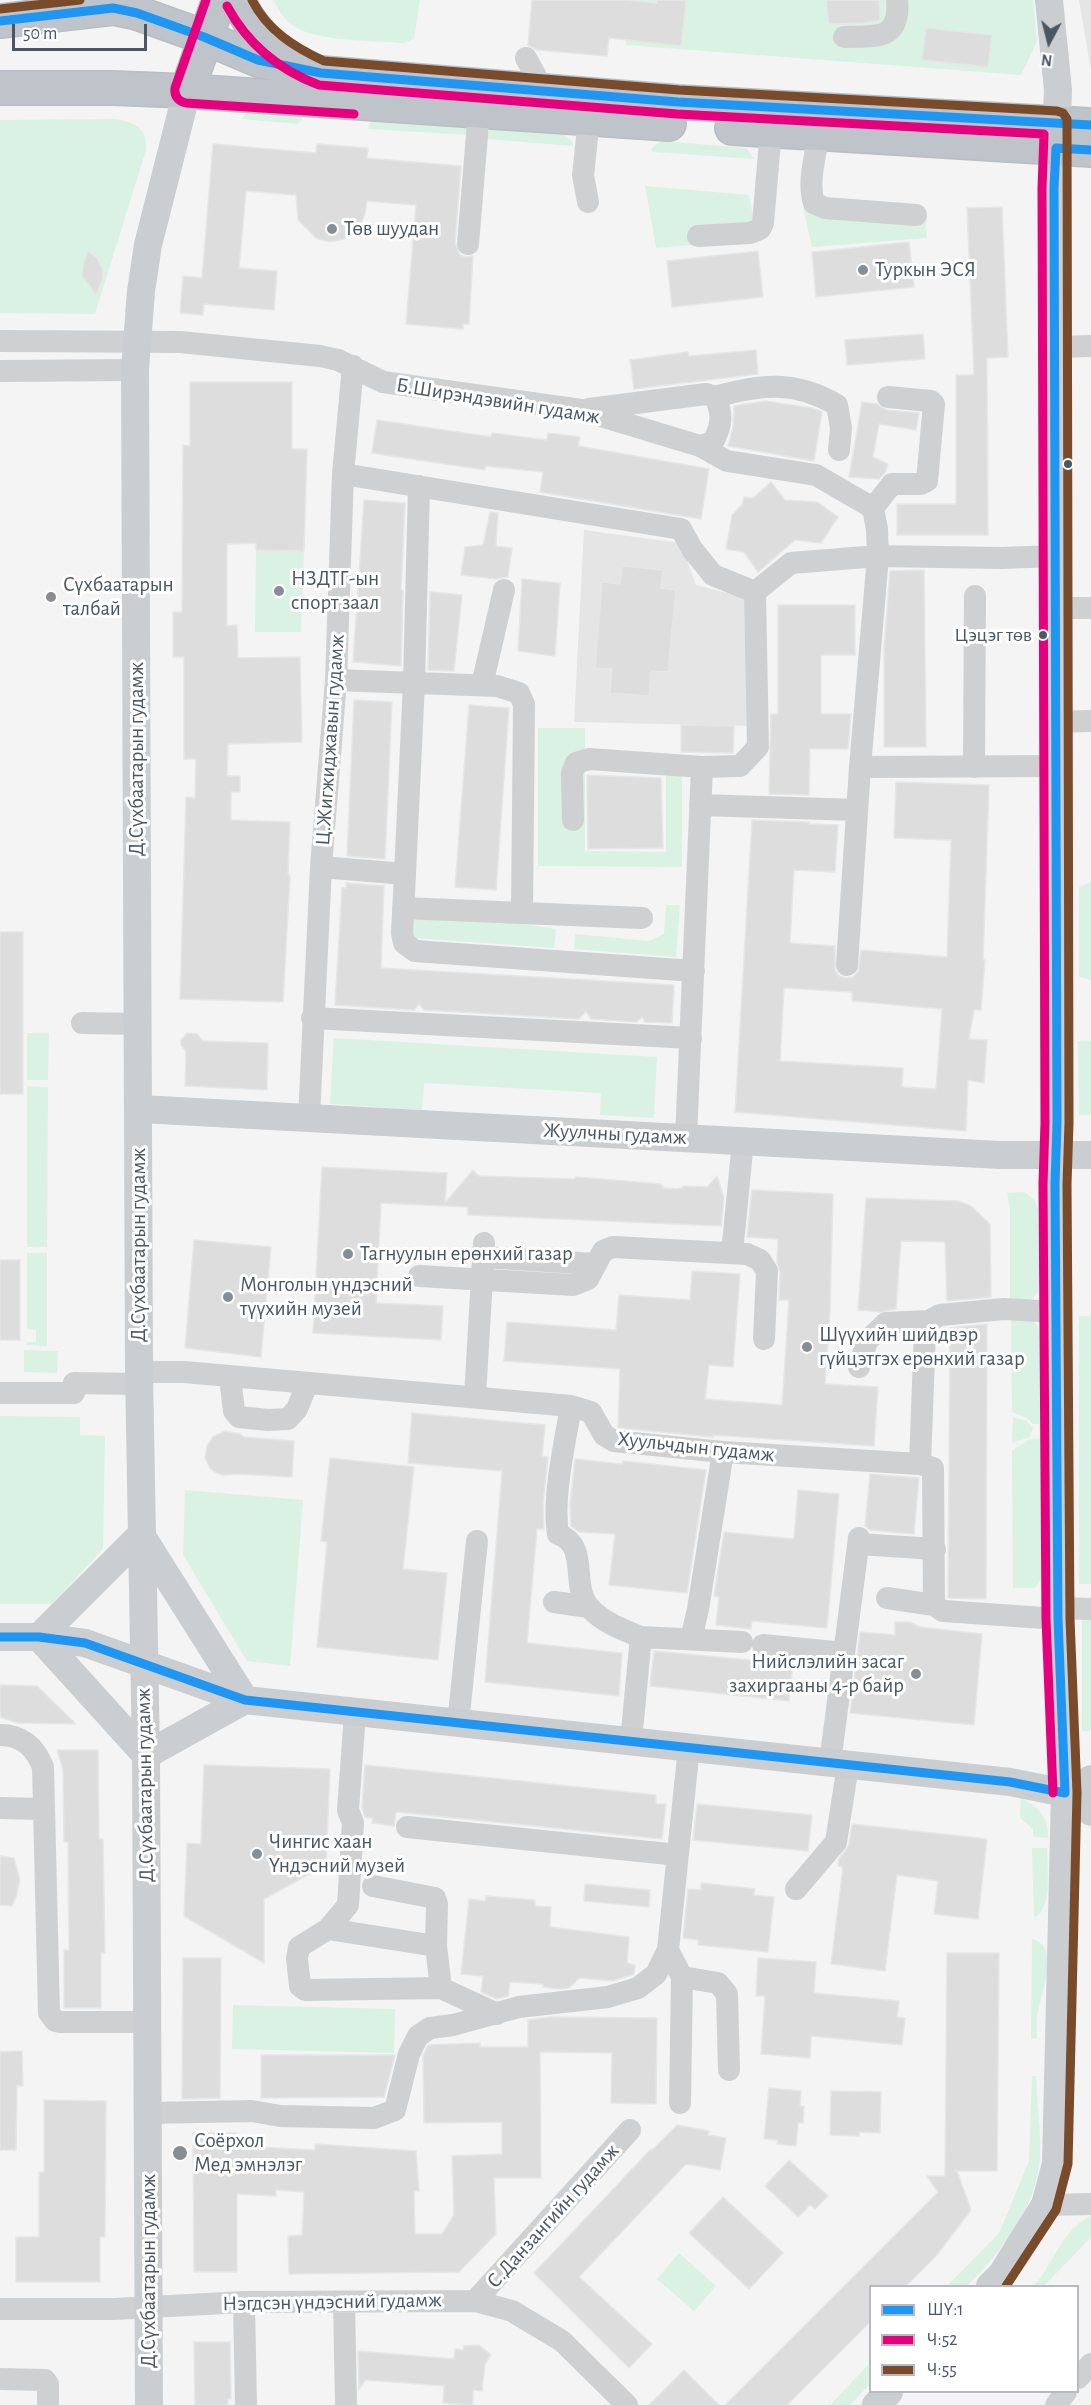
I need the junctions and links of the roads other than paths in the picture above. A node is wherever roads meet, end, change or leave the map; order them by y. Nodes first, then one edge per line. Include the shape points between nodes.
1 (162, 0) edge
2 (219, 0) edge
3 (238, 0) edge
4 (897, 0) edge
5 (1049, 0) edge
6 (113, 8) junction
7 (0, 21) edge
8 (204, 37) junction
9 (844, 37) dead end
10 (526, 58) dead end
11 (321, 73) junction
12 (0, 88) edge
13 (188, 91) junction
14 (544, 92) junction
15 (479, 111) junction
16 (589, 119) junction
17 (1091, 125) edge
18 (771, 130) junction
19 (819, 133) junction
20 (1056, 135) junction
21 (1091, 150) edge
22 (588, 202) dead end
23 (916, 215) dead end
24 (698, 236) dead end
25 (468, 244) dead end
26 (52, 340) junction
27 (0, 341) edge
28 (136, 341) junction
29 (1091, 346) edge
30 (1056, 347) junction
31 (353, 366) junction
32 (135, 370) junction
33 (0, 371) edge
34 (53, 371) junction
35 (715, 397) junction
36 (888, 397) dead end
37 (581, 410) junction
38 (700, 446) junction
39 (839, 450) dead end
40 (343, 474) junction
41 (418, 486) junction
42 (873, 508) junction
43 (878, 556) junction
44 (1054, 556) junction
45 (504, 590) dead end
46 (755, 592) junction
47 (975, 596) dead end
48 (1055, 608) junction
49 (1091, 608) edge
50 (336, 680) junction
51 (414, 683) junction
52 (482, 685) junction
53 (1056, 722) junction
54 (1091, 722) edge
55 (1056, 766) junction
56 (702, 767) junction
57 (860, 767) junction
58 (974, 767) junction
59 (700, 805) junction
60 (857, 810) junction
61 (573, 820) dead end
62 (321, 867) junction
63 (405, 874) junction
64 (403, 909) junction
65 (522, 913) junction
66 (642, 918) dead end
67 (847, 965) dead end
68 (694, 971) junction
69 (312, 1018) junction
70 (82, 1023) dead end
71 (139, 1024) junction
72 (691, 1038) junction
73 (140, 1109) junction
74 (309, 1118) junction
75 (686, 1138) junction
76 (743, 1141) junction
77 (1091, 1155) edge
78 (1056, 1156) junction
79 (732, 1254) junction
80 (595, 1264) junction
81 (419, 1276) dead end
82 (481, 1281) junction
83 (1057, 1312) junction
84 (930, 1321) junction
85 (764, 1339) dead end
86 (859, 1367) dead end
87 (230, 1377) junction
88 (139, 1378) junction
89 (307, 1384) junction
90 (0, 1394) edge
91 (475, 1397) junction
92 (571, 1406) junction
93 (723, 1452) junction
94 (920, 1464) junction
95 (141, 1535) junction
96 (477, 1542) dead end
97 (935, 1549) junction
98 (886, 1598) dead end
99 (554, 1602) dead end
100 (934, 1605) junction
101 (589, 1607) junction
102 (1091, 1609) edge
103 (1058, 1614) junction
104 (0, 1637) edge
105 (641, 1637) junction
106 (39, 1638) junction
107 (691, 1639) junction
108 (844, 1653) junction
109 (144, 1664) junction
110 (244, 1700) junction
111 (355, 1713) junction
112 (458, 1724) junction
113 (0, 1735) edge
114 (631, 1741) junction
115 (690, 1747) junction
116 (146, 1755) junction
117 (839, 1764) junction
118 (1091, 1779) edge
119 (1065, 1793) junction
120 (0, 1808) edge
121 (44, 1809) junction
122 (1091, 1812) edge
123 (407, 1827) dead end
124 (678, 1855) junction
125 (373, 1886) dead end
126 (796, 1889) dead end
127 (328, 1929) junction
128 (436, 1946) junction
129 (668, 1950) junction
130 (682, 1977) junction
131 (441, 1988) junction
132 (497, 2014) junction
133 (147, 2022) junction
134 (729, 2070) dead end
135 (681, 2103) dead end
136 (148, 2113) junction
137 (630, 2130) dead end
138 (1091, 2204) edge
139 (1045, 2205) junction
140 (991, 2285) edge
141 (475, 2301) junction
142 (244, 2302) junction
143 (344, 2302) junction
144 (148, 2306) junction
145 (0, 2309) edge
146 (1091, 2364) edge
147 (1079, 2376) edge
148 (0, 2379) edge
149 (887, 2393) edge
150 (624, 2404) edge
151 (48, 2405) edge
152 (149, 2405) edge
153 (246, 2405) edge
154 (346, 2405) edge
155 (876, 2405) edge

1 - 6 highway
2 - 8 highway
3 - 11 highway via 245,16 268,43
4 - 9 street via 898,13 892,29 882,36
5 - 20 main road via 1058,90
6 - 7 highway
6 - 8 highway
8 - 11 highway via 258,60
8 - 13 highway
10 - 14 street
11 - 14 highway
12 - 13 highway
13 - 15 highway
13 - 28 main road, Д.Сүхбаатарын гудамж via 148,245
14 - 20 highway
15 - 16 highway
15 - 25 street
16 - 18 highway
16 - 22 street via 583,175
17 - 20 highway
18 - 19 highway
18 - 24 street via 760,229
19 - 20 highway
19 - 23 street via 812,188 814,203 825,208
20 - 21 highway
20 - 30 main road
26 - 27 street
26 - 28 street
26 - 34 street
28 - 31 street via 320,356
28 - 32 main road, Д.Сүхбаатарын гудамж
29 - 30 street
30 - 44 main road
31 - 37 street, Б.Ширэндэвийн гудамж via 383,382
31 - 40 street, Ц.Жигжиджавын гудамж
32 - 34 street
32 - 71 main road, Д.Сүхбаатарын гудамж
33 - 34 street
35 - 37 street via 706,394
35 - 38 street via 722,411 718,432 713,442
35 - 39 street via 749,387 789,387 820,395 837,405
36 - 42 street via 931,400 934,405 927,481 892,484
37 - 38 street, Б.Ширэндэвийн гудамж
38 - 42 street, Б.Ширэндэвийн гудамж via 727,461 816,475
40 - 41 street
40 - 50 street, Ц.Жигжиджавын гудамж
41 - 46 street via 681,529 713,575
41 - 51 street
42 - 43 street
43 - 44 street
43 - 46 street via 791,562
43 - 57 street
44 - 48 main road
45 - 52 street
46 - 56 street via 758,747 741,766
47 - 58 street
48 - 49 street
48 - 53 main road
50 - 51 street
50 - 62 street, Ц.Жигжиджавын гудамж
51 - 52 street
51 - 63 street
52 - 65 street via 519,693 524,704
53 - 54 street
53 - 55 main road
55 - 58 street
55 - 78 main road
56 - 59 street
56 - 61 street via 589,759 576,763 572,773
57 - 58 street
57 - 60 street
59 - 60 street
59 - 68 street
60 - 67 street
62 - 63 street
62 - 69 street, Ц.Жигжиджавын гудамж
63 - 64 street
64 - 65 street
64 - 68 street via 404,943 415,951
65 - 66 street
68 - 72 street
69 - 72 street
69 - 74 street, Ц.Жигжиджавын гудамж
70 - 71 street
71 - 73 main road, Д.Сүхбаатарын гудамж
72 - 75 street
73 - 74 main road, Жуулчны гудамж
73 - 88 main road, Д.Сүхбаатарын гудамж
74 - 75 main road, Жуулчны гудамж
75 - 76 main road, Жуулчны гудамж
76 - 78 main road, Жуулчны гудамж
76 - 79 street
77 - 78 main road, Жуулчны гудамж
78 - 83 main road
79 - 80 street via 613,1247 603,1251
79 - 85 street via 747,1254 760,1260 766,1270
80 - 82 street via 588,1279 573,1285
80 - 82 street via 483,1250
81 - 82 street
82 - 91 street
83 - 84 street via 1004,1309 940,1315
83 - 103 main road
84 - 86 street via 886,1323 867,1341
84 - 94 street via 925,1330
87 - 88 street, Хуульчдын гудамж via 184,1372
87 - 89 street, Хуульчдын гудамж
87 - 89 street via 234,1411 239,1417 268,1420 288,1419 297,1409
88 - 90 street, Хуульчдын гудамж
88 - 95 main road, Д.Сүхбаатарын гудамж
89 - 91 street, Хуульчдын гудамж
91 - 92 street, Хуульчдын гудамж
92 - 93 street, Хуульчдын гудамж via 591,1412 604,1435 614,1441
92 - 101 street via 557,1528 577,1554 580,1592
93 - 94 street, Хуульчдын гудамж
93 - 107 street
94 - 97 street via 933,1468
95 - 106 main road
95 - 109 main road, Д.Сүхбаатарын гудамж
95 - 110 main road
96 - 112 street
97 - 100 street
97 - 108 street via 858,1541
98 - 100 street
99 - 101 street
100 - 103 street via 943,1611
101 - 105 street via 613,1625
102 - 103 street
103 - 119 main road
104 - 106 main road
105 - 107 street
105 - 114 street
106 - 109 main road via 85,1643
106 - 116 main road
107 - 108 street
108 - 117 street
109 - 110 main road
109 - 116 main road, Д.Сүхбаатарын гудамж
110 - 111 main road
110 - 116 main road
111 - 112 main road
111 - 127 street via 348,1810 353,1823 348,1905
112 - 114 main road
113 - 121 street via 22,1739 38,1756 43,1767
114 - 115 main road
115 - 117 main road
115 - 124 street
116 - 133 main road, Д.Сүхбаатарын гудамж
117 - 119 main road via 1010,1782
117 - 126 street via 836,1842
118 - 119 main road
119 - 122 main road
119 - 139 main road via 1056,2164
120 - 121 street
121 - 133 street via 49,2013 60,2022
123 - 124 street
124 - 129 street
125 - 128 street via 435,1898
127 - 128 street
127 - 131 street via 299,1947 300,1986 305,1990
128 - 131 street
129 - 130 street
129 - 132 street via 656,1974 638,1988 608,1997 519,2007
130 - 134 street via 718,1983 727,1994
130 - 135 street
131 - 132 street
132 - 136 street via 430,2028 418,2036 409,2054 396,2110 374,2118 280,2116 252,2111
133 - 136 main road, Д.Сүхбаатарын гудамж
136 - 144 main road, Д.Сүхбаатарын гудамж
137 - 141 street, С.Данзангийн гудамж
138 - 139 street
139 - 140 main road
141 - 143 street, Нэгдсэн үндэсний гудамж
141 - 150 street, Нэгдсэн үндэсний гудамж via 512,2311 562,2341
142 - 143 street, Нэгдсэн үндэсний гудамж
142 - 144 street, Нэгдсэн үндэсний гудамж
142 - 153 street
143 - 154 street
144 - 145 street, Нэгдсэн үндэсний гудамж
144 - 152 main road, Д.Сүхбаатарын гудамж
146 - 147 street
148 - 151 street via 45,2380
149 - 155 main road

